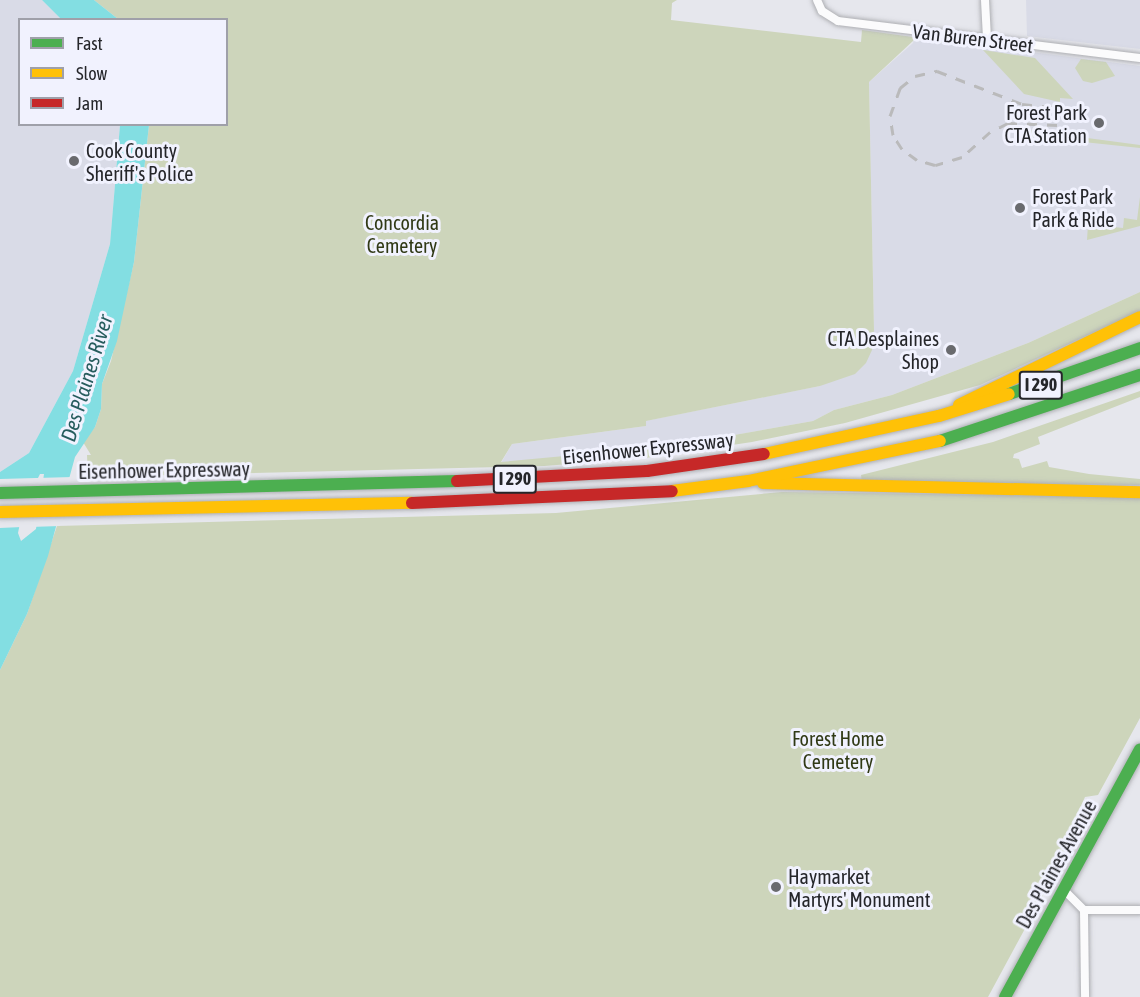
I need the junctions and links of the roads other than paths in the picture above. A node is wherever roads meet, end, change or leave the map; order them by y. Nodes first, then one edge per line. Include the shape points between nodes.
1 (817, 0) edge
2 (985, 0) edge
3 (987, 39) junction
4 (1140, 58) edge
5 (1140, 317) edge
6 (1140, 348) edge
7 (1140, 375) edge
8 (939, 416) junction
9 (748, 481) junction
10 (1140, 492) edge
11 (0, 493) edge
12 (0, 512) edge
13 (1140, 749) edge
14 (1064, 890) junction
15 (1084, 910) junction
16 (1140, 910) edge
17 (1005, 997) edge
18 (1085, 997) edge

1 - 3 street, Van Buren Street via 822,11 838,21
2 - 3 street
3 - 4 street, Van Buren Street
5 - 8 main road
6 - 8 main road, Eisenhower Expressway / I 290 via 1062,378
7 - 9 main road, Eisenhower Expressway / I 290 via 987,428 881,455
8 - 11 main road, Eisenhower Expressway / I 290 via 796,449 587,477
9 - 10 main road via 788,486
9 - 12 main road, Eisenhower Expressway / I 290 via 575,498
13 - 14 main road, Des Plaines Avenue
14 - 15 street
14 - 17 main road, Des Plaines Avenue
15 - 16 street
15 - 18 street

